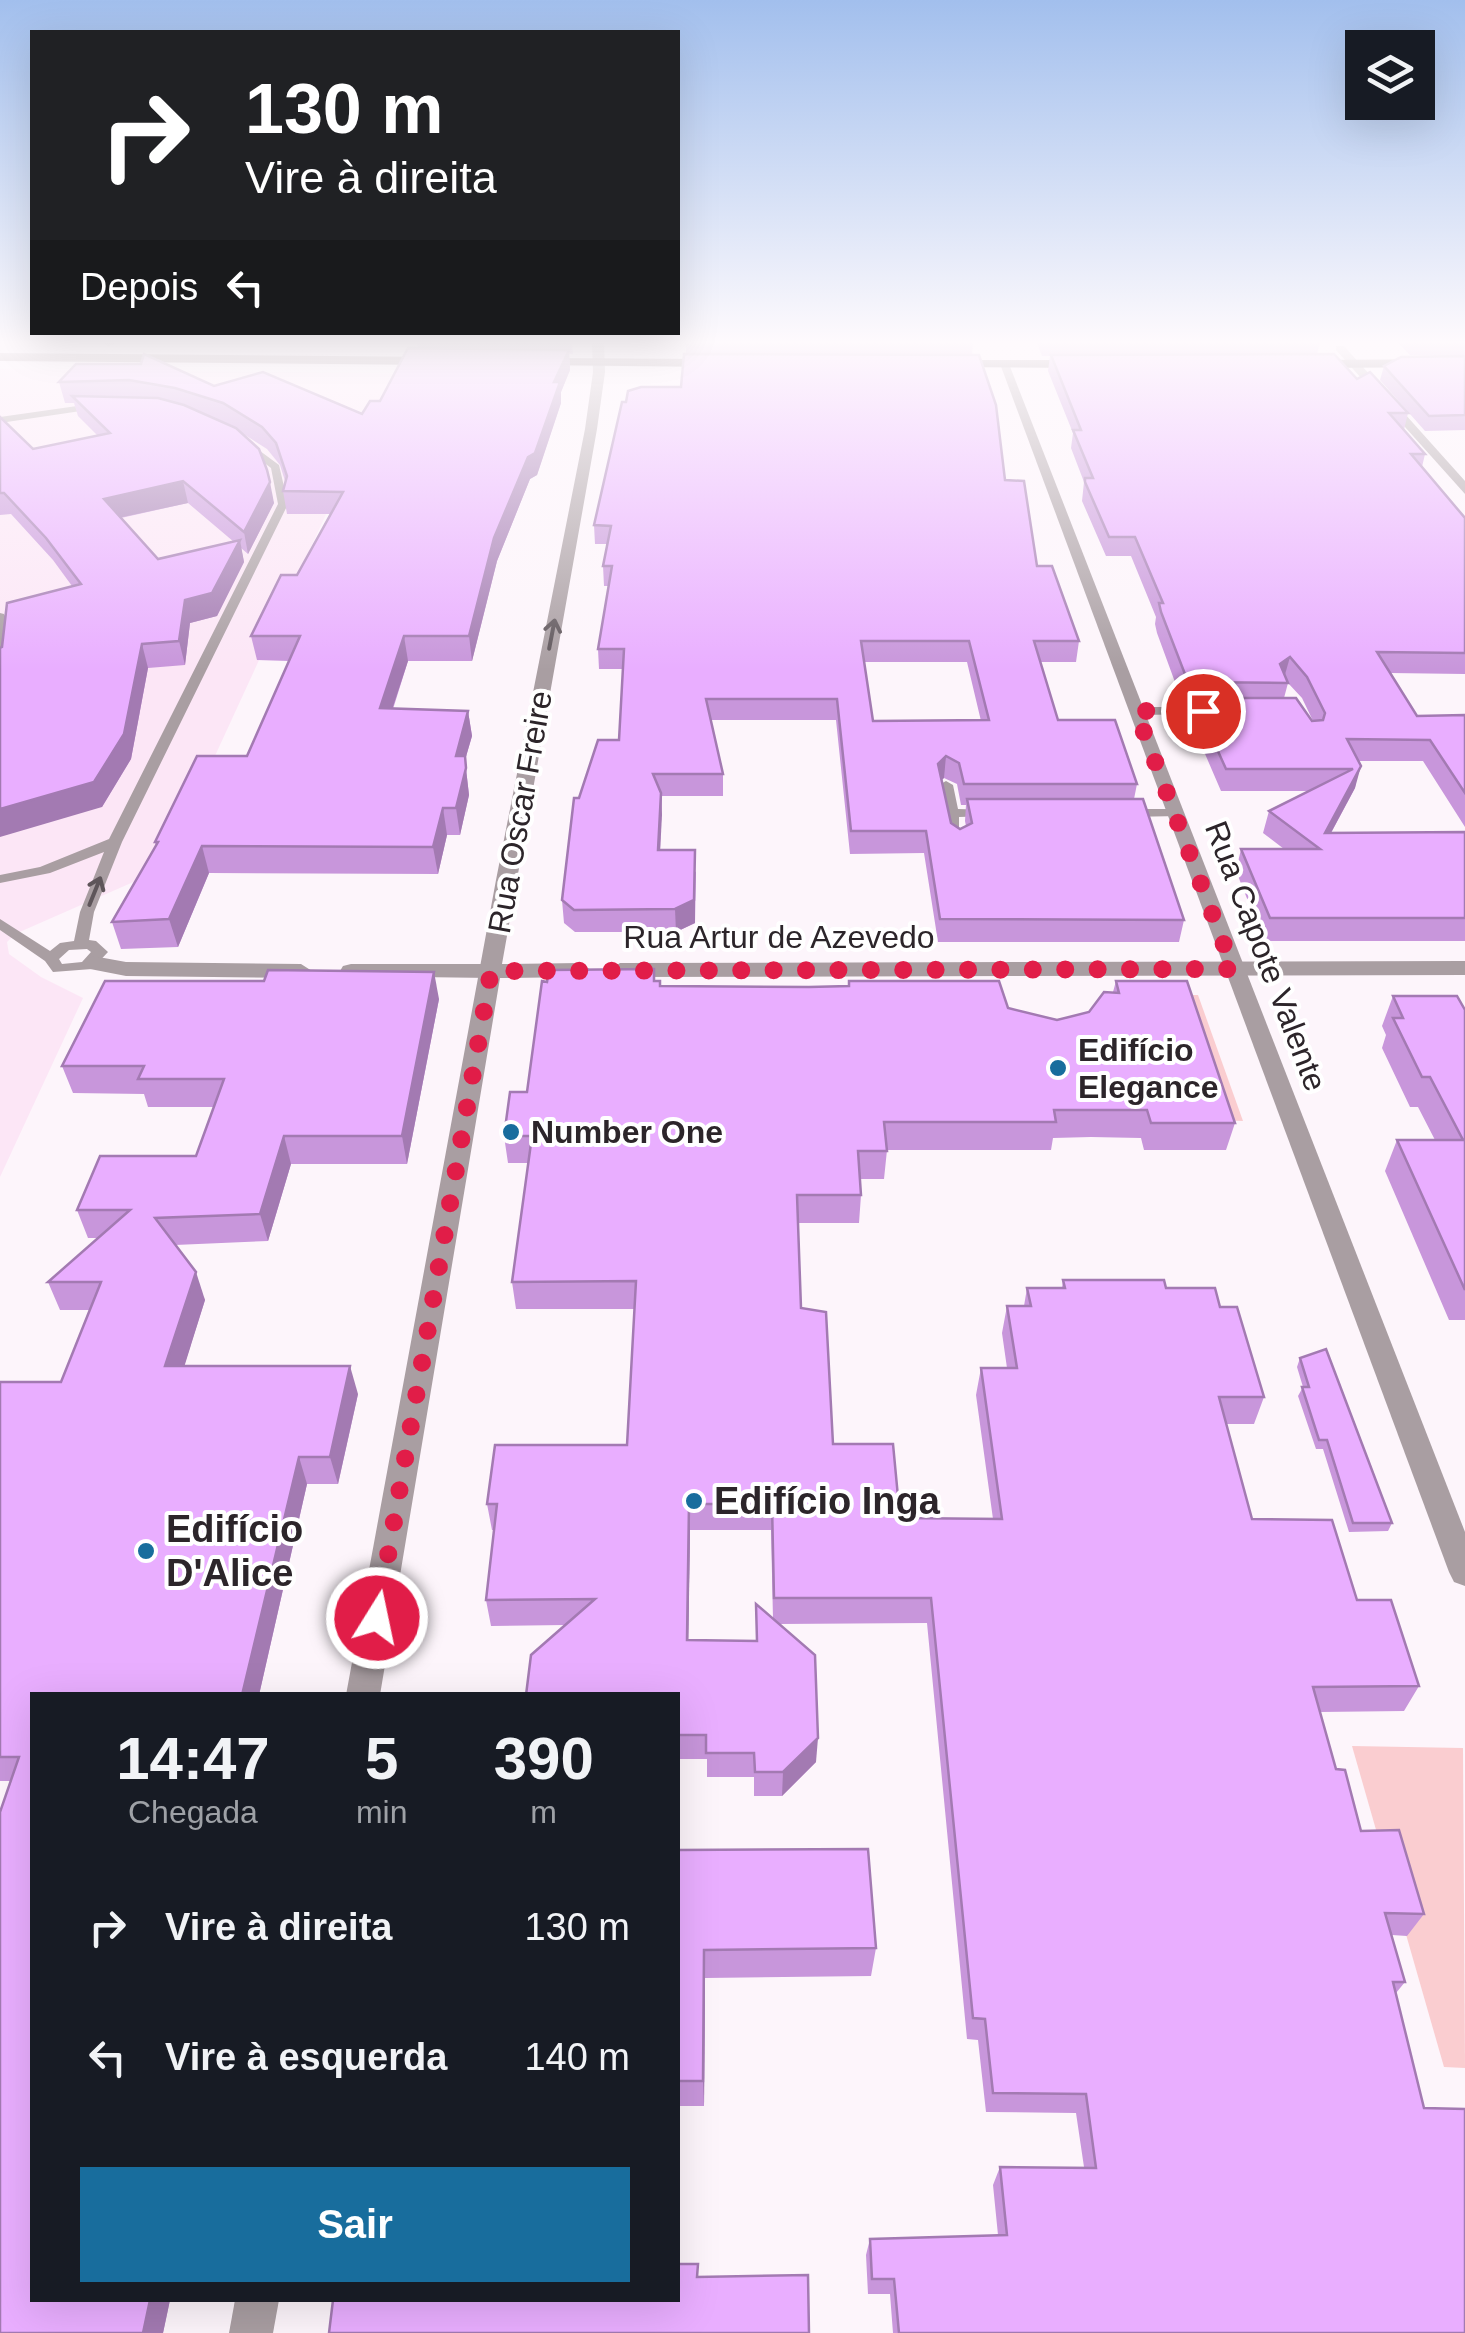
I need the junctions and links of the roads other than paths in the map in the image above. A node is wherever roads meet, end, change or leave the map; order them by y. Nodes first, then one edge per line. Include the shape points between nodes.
1 (258, 452) edge
2 (587, 452) edge
3 (1037, 452) edge
4 (1431, 452) edge
5 (1465, 490) edge
6 (0, 616) edge
7 (0, 670) edge
8 (1136, 711) junction
9 (1226, 712) edge
10 (946, 786) edge
11 (952, 813) junction
12 (1008, 813) edge
13 (1118, 813) edge
14 (1174, 813) junction
15 (115, 842) junction
16 (959, 844) edge
17 (0, 880) edge
18 (0, 923) edge
19 (81, 943) junction
20 (51, 958) junction
21 (94, 963) junction
22 (1465, 968) edge
23 (1233, 969) junction
24 (491, 971) junction
25 (1465, 1572) edge
26 (364, 1692) edge
27 (257, 2302) edge
28 (251, 2333) edge

1 - 15 lane via 276,468 283,504
24 -> 2 street, Rua Oscar Freire
3 - 8 street, Rua Capote Valente
4 - 5 street
6 - 7 lane via 8,632
8 - 9 lane
8 - 14 street, Rua Capote Valente
10 - 11 lane
11 - 12 lane
11 - 16 lane
13 - 14 lane
14 - 23 street, Rua Capote Valente
15 - 17 lane via 44,871
19 -> 15 lane
18 - 20 lane
19 - 20 lane
19 - 21 lane via 99,948
20 - 21 lane via 64,970
21 - 24 street, Rua Artur de Azevedo via 233,972
22 - 23 street, Rua Artur de Azevedo
23 - 24 street, Rua Artur de Azevedo
23 - 25 street, Rua Capote Valente
24 - 26 street, Rua Oscar Freire
27 - 28 street

